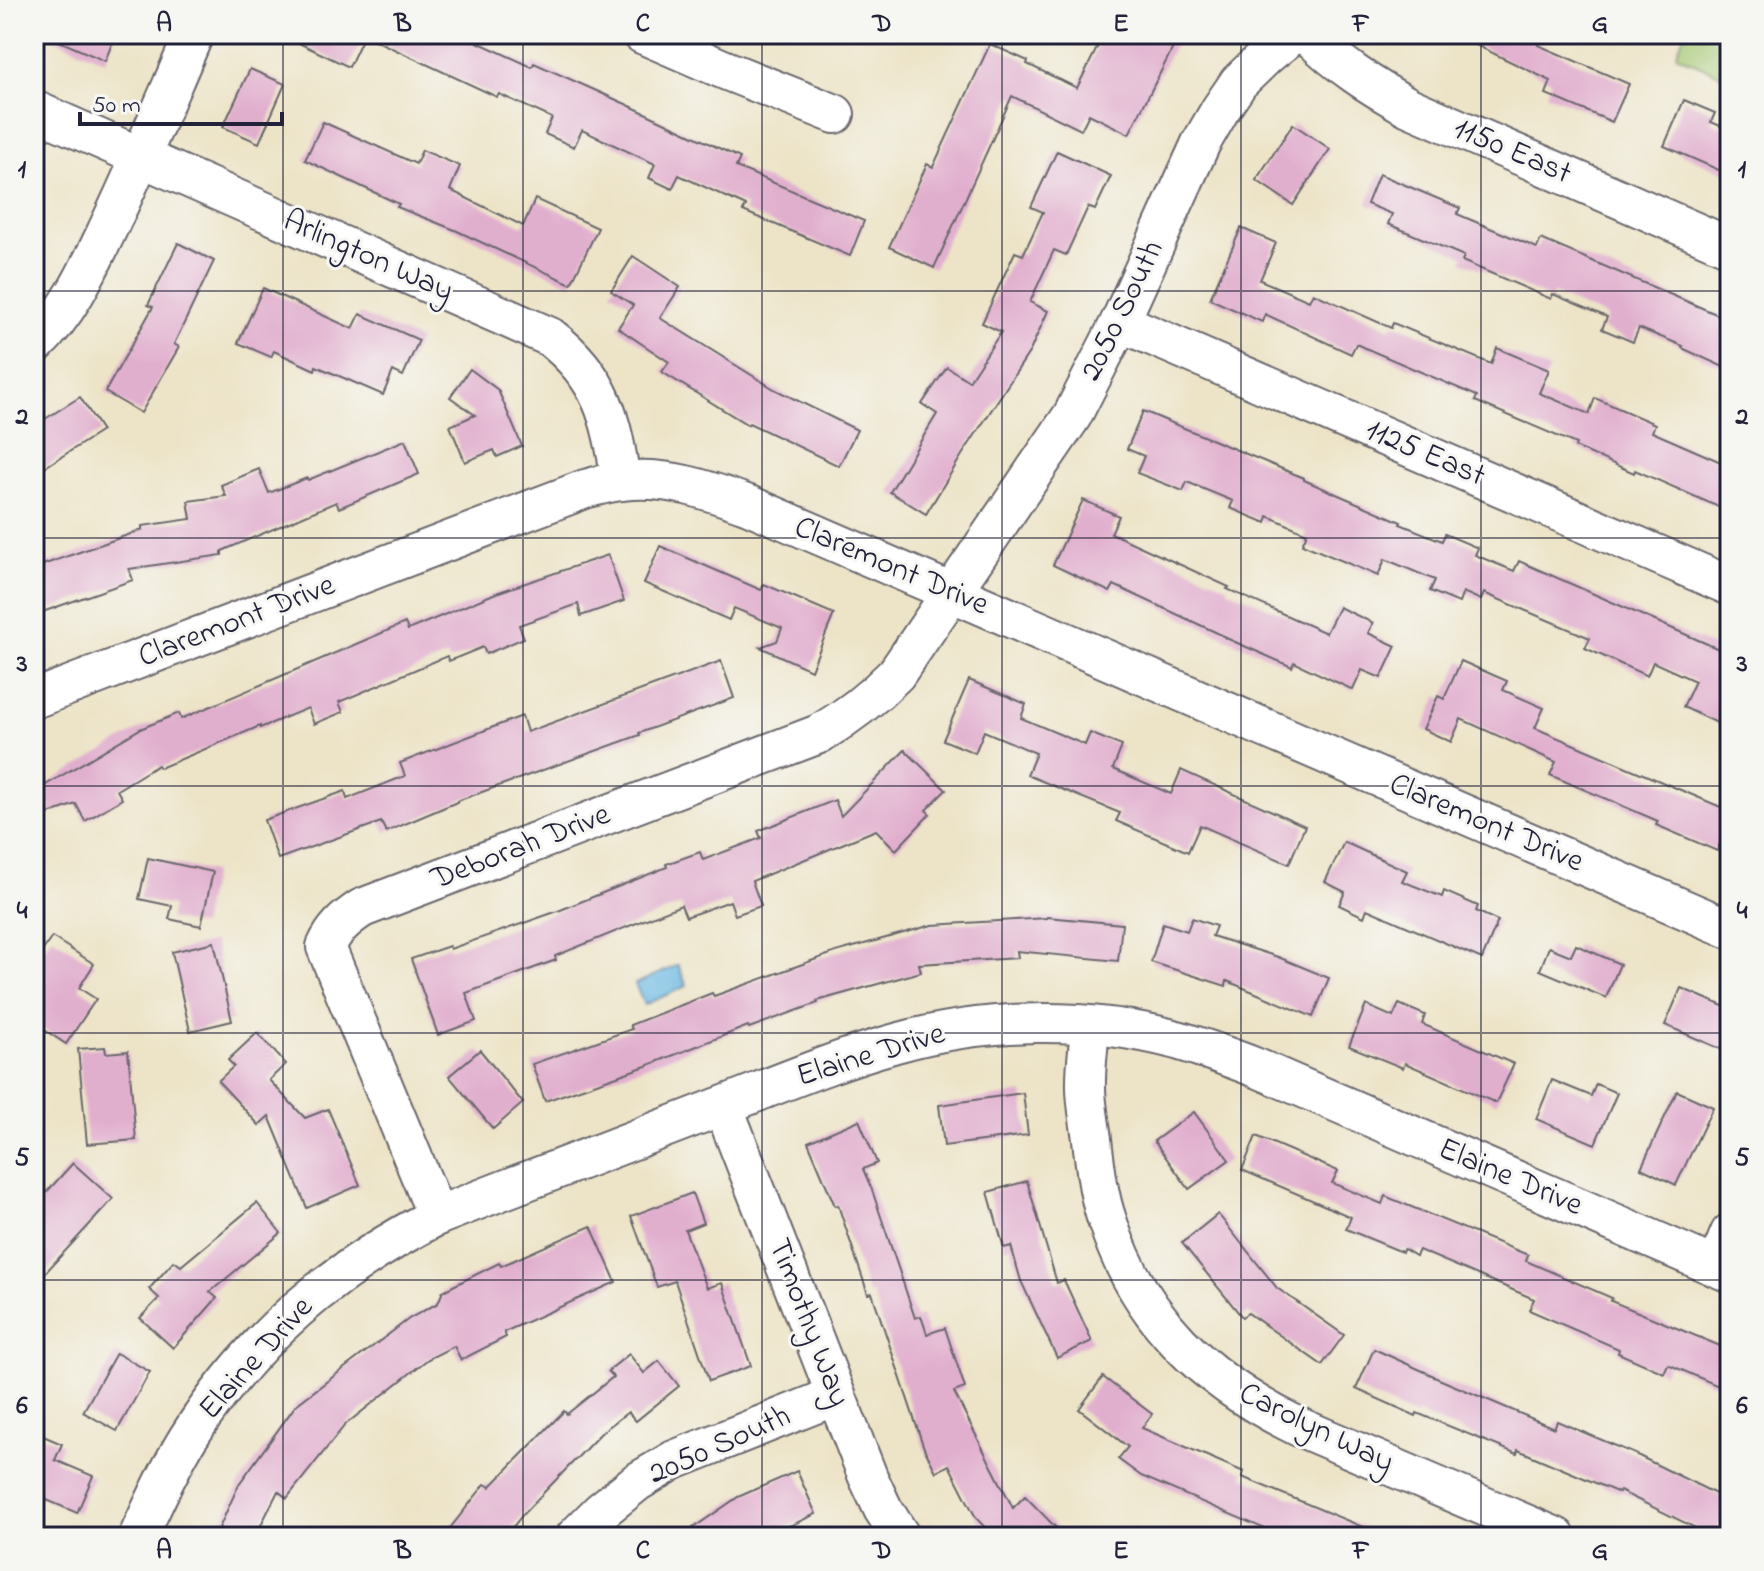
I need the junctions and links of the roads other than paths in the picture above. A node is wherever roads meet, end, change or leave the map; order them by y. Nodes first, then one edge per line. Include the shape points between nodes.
1 (194, 34) edge
2 (642, 34) edge
3 (1293, 34) edge
4 (1307, 34) edge
5 (34, 110) edge
6 (835, 114) dead end
7 (140, 156) junction
8 (1730, 247) edge
9 (1120, 322) junction
10 (34, 346) edge
11 (621, 481) junction
12 (1730, 586) edge
13 (952, 593) junction
14 (34, 699) edge
15 (1730, 929) edge
16 (1090, 1026) junction
17 (723, 1106) junction
18 (437, 1216) junction
19 (1725, 1258) edge
20 (835, 1396) junction
21 (138, 1537) edge
22 (575, 1537) edge
23 (901, 1537) edge
24 (1556, 1537) edge

1 - 7 street
2 - 6 street
3 - 9 street, 2050 South via 1239,82 1220,110
4 - 8 street, 1150 East via 1357,77 1409,107
5 - 7 street, Arlington Way
7 - 10 street via 82,282
7 - 11 street, Arlington Way via 550,337 586,371 600,396
9 - 12 street, 1125 East
9 - 13 street, 2050 South via 1072,416
11 - 13 street, Claremont Drive via 653,480 718,494
11 - 14 street, Claremont Drive via 563,497
13 - 15 street, Claremont Drive
13 - 18 street, Deborah Drive via 896,674 819,734 362,908 332,933 326,947
16 - 17 street, Elaine Drive via 1011,1025 935,1033 860,1054
16 - 19 street, Elaine Drive via 1175,1039 1230,1057
16 - 24 street, Carolyn Way via 1085,1084 1107,1220 1144,1300 1170,1334 1199,1363 1262,1409
17 - 18 street, Elaine Drive
17 - 20 street, Timothy Way
18 - 21 street, Elaine Drive via 351,1266 274,1330 187,1440
20 - 22 street, 2050 South via 674,1460 637,1482
20 - 23 street, Timothy Way via 868,1477

